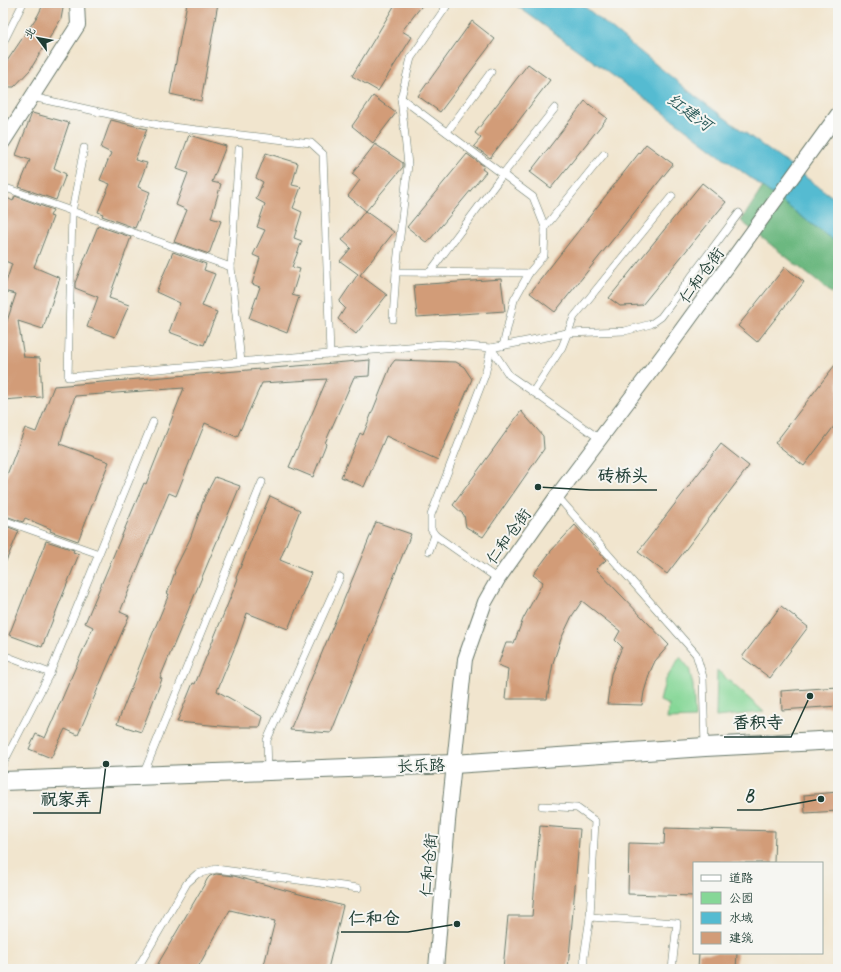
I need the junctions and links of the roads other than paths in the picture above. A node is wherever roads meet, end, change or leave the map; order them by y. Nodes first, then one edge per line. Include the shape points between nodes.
1 (23, 3) edge
2 (77, 3) edge
3 (446, 7) dead end
4 (3, 43) edge
5 (491, 72) dead end
6 (32, 98) junction
7 (401, 98) junction
8 (555, 108) dead end
9 (838, 114) edge
10 (447, 132) junction
11 (3, 142) edge
12 (84, 148) dead end
13 (239, 149) dead end
14 (604, 154) dead end
15 (503, 174) junction
16 (3, 187) edge
17 (672, 196) dead end
18 (72, 212) junction
19 (739, 213) dead end
20 (545, 226) junction
21 (231, 267) junction
22 (396, 272) junction
23 (430, 272) junction
24 (529, 273) junction
25 (393, 319) dead end
26 (567, 333) junction
27 (503, 346) junction
28 (491, 348) junction
29 (330, 354) junction
30 (241, 362) junction
31 (533, 392) junction
32 (153, 422) dead end
33 (600, 439) junction
34 (262, 482) dead end
35 (557, 496) junction
36 (3, 520) edge
37 (435, 535) junction
38 (429, 551) dead end
39 (99, 554) junction
40 (340, 577) dead end
41 (498, 578) junction
42 (3, 655) edge
43 (50, 673) junction
44 (838, 740) edge
45 (705, 747) junction
46 (3, 764) edge
47 (454, 764) junction
48 (268, 771) junction
49 (143, 776) junction
50 (3, 781) edge
51 (542, 806) dead end
52 (358, 888) dead end
53 (590, 917) junction
54 (137, 969) edge
55 (436, 969) edge
56 (584, 969) edge
57 (672, 969) edge

1 - 4 lane
2 - 6 street via 78,25
3 - 7 lane via 411,58
5 - 10 lane
6 - 11 street
6 - 29 lane via 163,126 311,143 323,154
7 - 10 lane
7 - 22 lane via 408,165
8 - 15 lane
9 - 33 street, 仁和仓街
10 - 15 lane
12 - 18 lane
13 - 21 lane
14 - 20 lane
15 - 20 lane via 533,197
15 - 23 lane
16 - 18 lane
17 - 26 lane via 574,317
18 - 21 lane
18 - 30 lane via 68,378
19 - 26 lane via 677,297 661,317 651,324 625,331
20 - 24 lane via 544,255
21 - 30 lane
22 - 23 lane
22 - 25 lane
23 - 24 lane
24 - 27 lane via 514,300
26 - 27 lane
26 - 31 lane via 562,347
27 - 28 lane
28 - 29 lane via 442,344
28 - 31 lane via 509,375
28 - 37 lane via 485,375 431,515 431,529
29 - 30 lane
31 - 33 lane
32 - 39 lane
33 - 35 street, 仁和仓街
34 - 49 lane
35 - 41 street, 仁和仓街
35 - 45 lane via 696,654 703,677
36 - 39 lane
37 - 38 lane
37 - 41 lane
39 - 43 lane
40 - 48 lane via 267,740
41 - 47 street, 仁和仓街 via 485,602 465,659
42 - 43 lane
43 - 46 lane
44 - 45 street, 长乐路
45 - 47 street, 长乐路
47 - 48 street, 长乐路
47 - 55 street, 仁和仓街
48 - 49 street, 长乐路
49 - 50 street, 长乐路
51 - 53 lane via 577,808 595,821
52 - 54 lane via 216,869 197,874 188,883
53 - 56 lane
53 - 57 lane via 677,923

